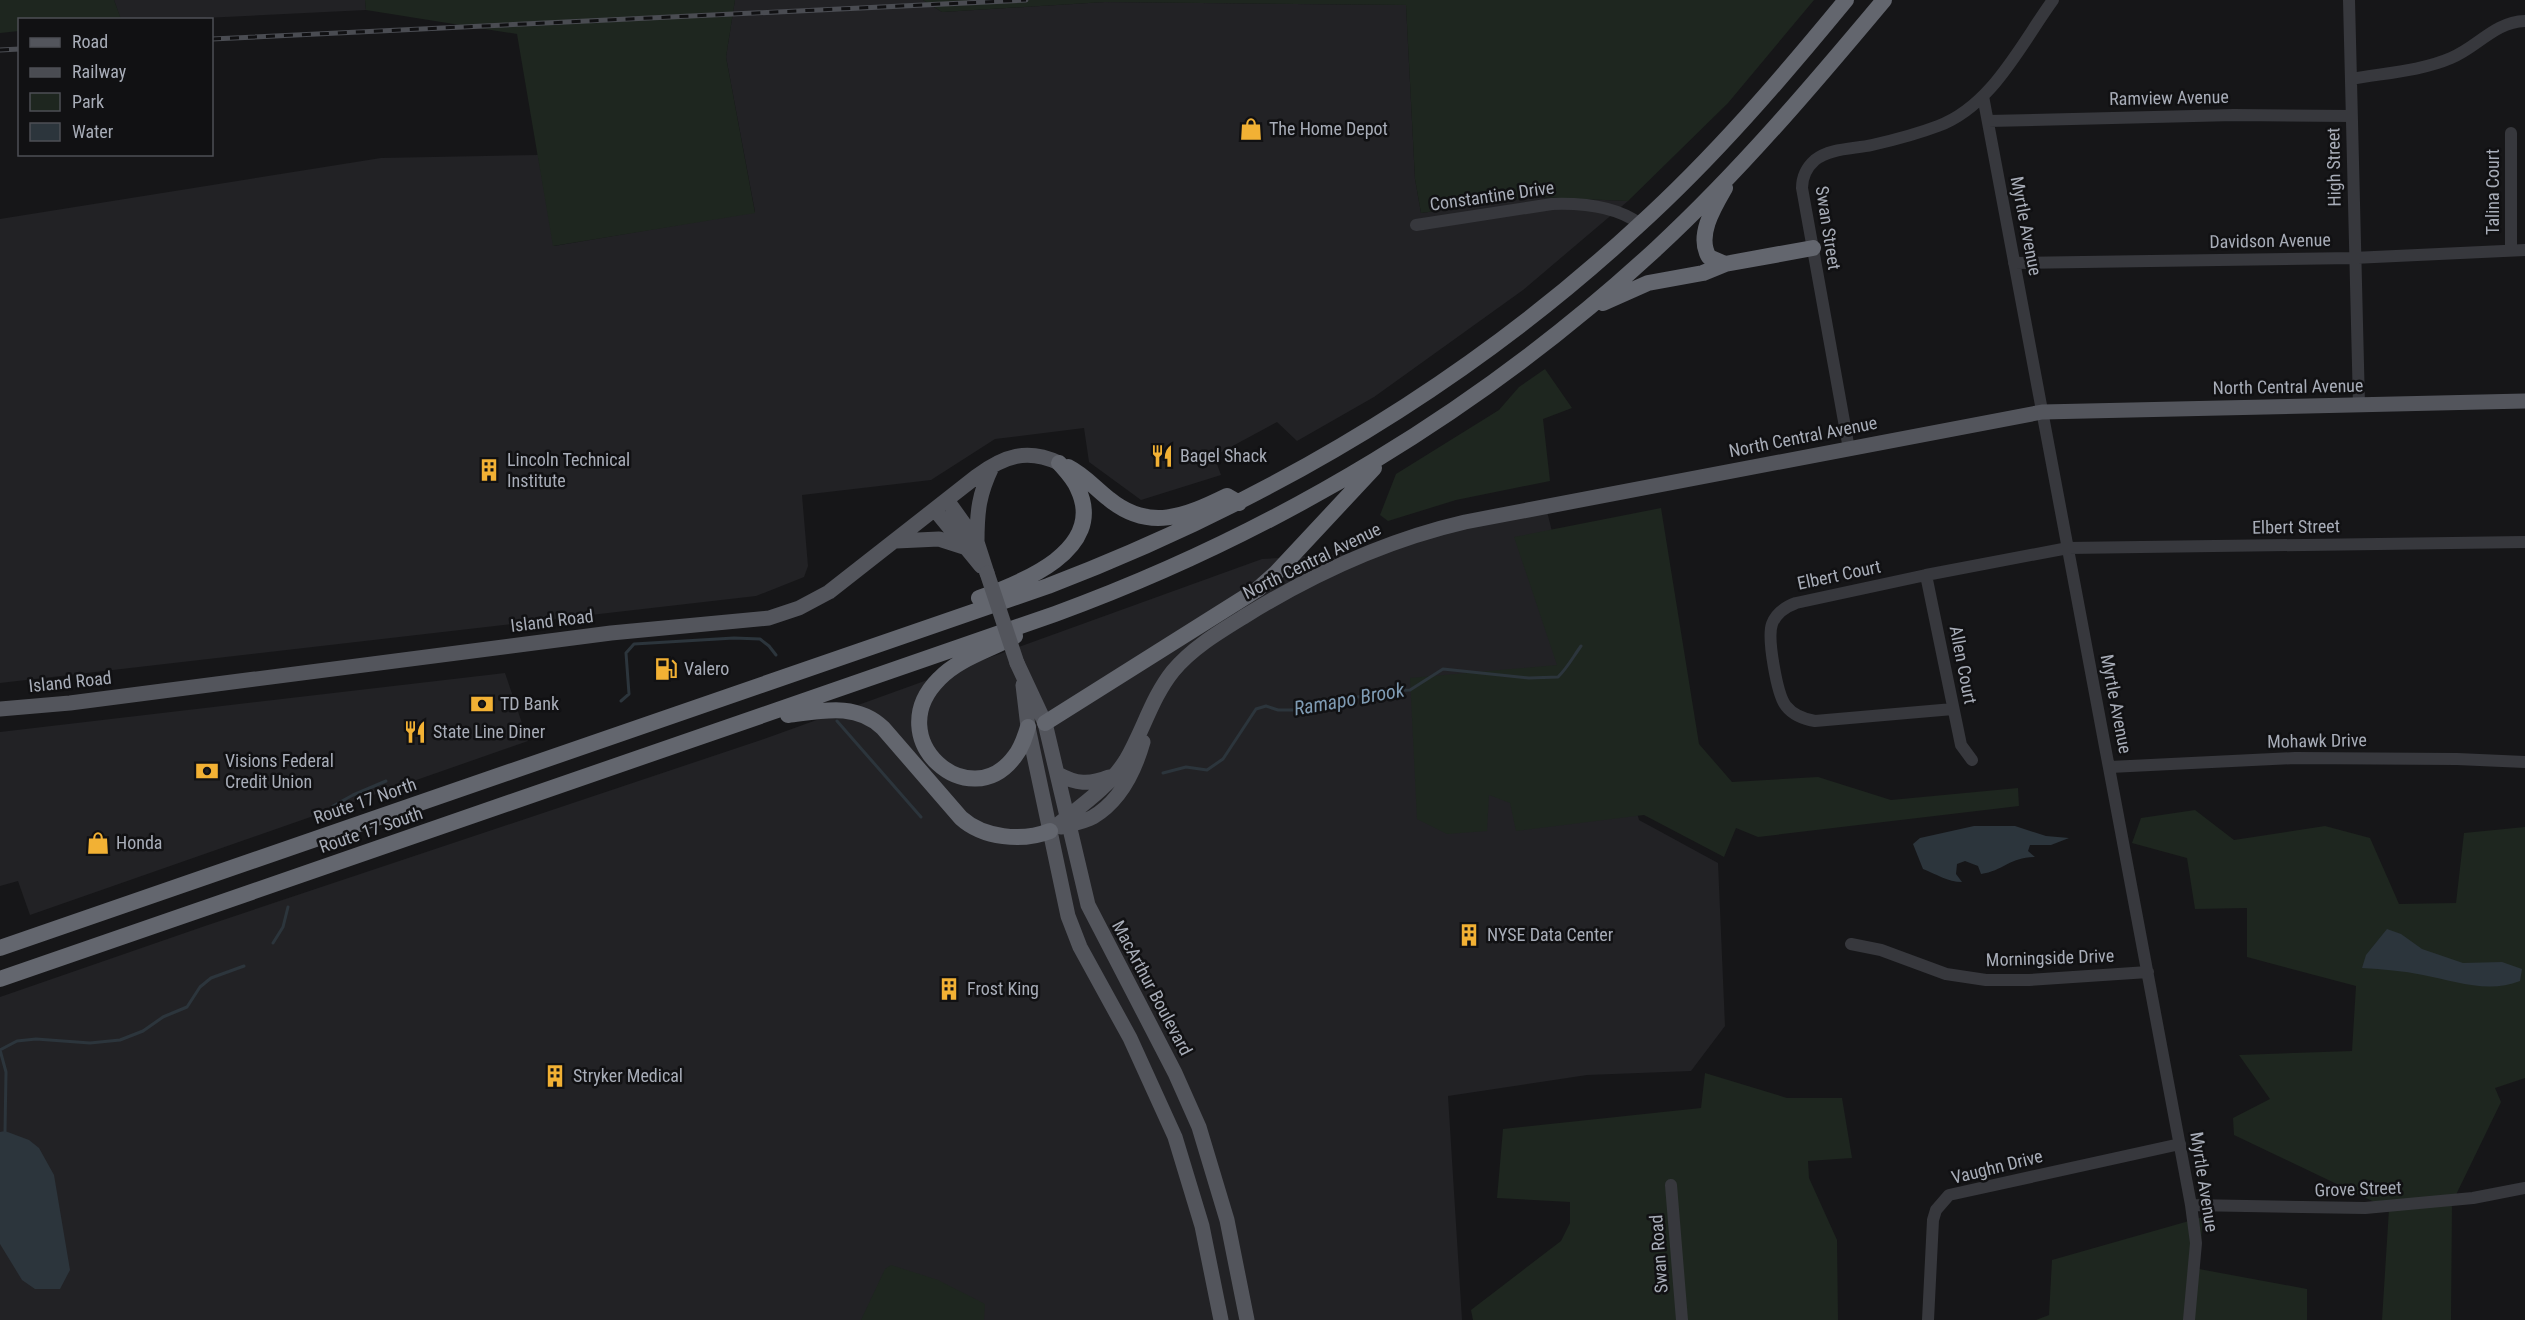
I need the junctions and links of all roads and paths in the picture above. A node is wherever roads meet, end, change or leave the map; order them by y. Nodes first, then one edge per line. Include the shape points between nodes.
1 (1846, 0) edge
2 (1884, 0) edge
3 (2053, 0) edge
4 (2349, 0) edge
5 (2525, 21) edge
6 (2351, 79) junction
7 (1983, 96) junction
8 (2351, 116) junction
9 (1988, 121) junction
10 (2511, 133) dead end
11 (1736, 169) junction
12 (1640, 224) junction
13 (1416, 225) dead end
14 (1812, 248) junction
15 (2511, 250) junction
16 (2525, 250) edge
17 (2354, 258) junction
18 (2014, 263) junction
19 (1725, 264) junction
20 (1578, 316) junction
21 (2525, 401) edge
22 (2359, 405) junction
23 (2042, 412) junction
24 (1393, 449) junction
25 (1849, 449) junction
26 (1059, 463) junction
27 (993, 465) junction
28 (947, 500) junction
29 (1239, 503) junction
30 (935, 510) junction
31 (896, 541) junction
32 (2525, 542) edge
33 (972, 545) junction
34 (2068, 548) junction
35 (1926, 575) junction
36 (1055, 614) junction
37 (889, 642) junction
38 (1019, 670) junction
39 (0, 709) edge
40 (1152, 709) junction
41 (1953, 709) junction
42 (754, 720) junction
43 (1045, 723) junction
44 (1028, 727) junction
45 (1972, 760) dead end
46 (2525, 762) edge
47 (2110, 767) junction
48 (1058, 774) junction
49 (1114, 775) junction
50 (1069, 820) junction
51 (1050, 831) junction
52 (1851, 944) dead end
53 (0, 948) edge
54 (2148, 972) junction
55 (0, 979) edge
56 (2180, 1144) junction
57 (1671, 1185) dead end
58 (2525, 1188) edge
59 (2191, 1205) junction
60 (1221, 1320) edge
61 (1247, 1320) edge
62 (1682, 1320) edge
63 (1928, 1320) edge
64 (2189, 1320) edge

1 - 12 highway via 1753,110
2 - 11 highway
3 - 7 street, Swan Street
4 - 6 street, High Street
5 - 6 street via 2498,27 2462,53 2439,63
6 - 8 street, High Street
7 - 9 street, Myrtle Avenue
7 - 14 street, Swan Street via 1956,118 1938,126 1815,160 1802,178
8 - 9 street, Ramview Avenue
8 - 17 street, High Street
9 - 18 street, Myrtle Avenue
10 - 15 street, Talina Court
11 - 19 highway via 1713,209 1704,240 1709,257
11 - 20 highway via 1656,249
12 - 13 street, Constantine Drive via 1606,209 1552,204
12 - 29 highway via 1555,298 1433,388 1337,449
14 - 19 highway
14 - 25 street, Swan Street
15 - 16 street, Davidson Avenue
15 - 17 street, Davidson Avenue
17 - 18 street, Davidson Avenue
17 - 22 street, High Street
18 - 23 street, Myrtle Avenue
19 - 20 highway via 1703,273 1648,283
20 - 24 highway via 1488,386
21 - 22 main road, North Central Avenue
22 - 23 main road, North Central Avenue
23 - 25 main road, North Central Avenue
23 - 34 street, Myrtle Avenue
24 - 36 highway via 1228,541
24 - 43 highway via 1258,589
25 - 40 main road, North Central Avenue via 1466,522 1390,543 1286,592 1213,637 1174,670
26 - 27 main road, Island Road via 1028,454 1011,456
26 - 29 highway via 1077,472 1115,504 1140,515 1177,517 1227,496
26 - 37 highway via 1076,484 1083,504 1081,526 1068,549 1030,579 970,602
27 - 28 main road, Island Road
27 - 33 main road via 981,490
28 - 30 main road, Island Road
28 - 33 main road, MacArthur Boulevard
29 - 37 highway via 1119,559
30 - 31 main road, Island Road
30 - 33 main road, MacArthur Boulevard
31 - 33 main road via 939,539
31 - 39 main road, Island Road via 819,598 762,620 611,633
32 - 34 street, Elbert Street
33 - 38 main road, MacArthur Boulevard, bridge via 987,573
34 - 35 street, Elbert Court
34 - 47 street, Myrtle Avenue
35 - 41 street, Allen Court
35 - 41 street, Elbert Court via 1796,603 1782,610 1770,635 1780,696 1796,715 1815,721
36 - 42 highway
36 - 44 highway via 948,670 930,690 919,715 920,734 928,754 946,771 969,778 1005,767 1019,750
37 - 53 highway, Route 17 North
38 - 43 main road, MacArthur Boulevard
38 - 44 main road, MacArthur Boulevard
40 - 49 main road, North Central Avenue
40 - 50 main road, North Central Avenue via 1141,751 1124,787 1092,818
41 - 45 street, Allen Court via 1961,745
42 - 51 highway via 830,710 860,713 883,728 971,826 1007,836
42 - 55 highway, Route 17 South
43 - 48 main road, MacArthur Boulevard
44 - 51 main road, MacArthur Boulevard
46 - 47 street, Mohawk Drive via 2295,758
47 - 54 street, Myrtle Avenue
48 - 49 main road via 1085,784
48 - 50 main road, MacArthur Boulevard
49 - 50 main road, North Central Avenue
50 - 51 main road, North Central Avenue
50 - 61 main road, MacArthur Boulevard via 1092,916 1175,1073 1199,1127 1227,1220
51 - 60 main road, MacArthur Boulevard via 1073,932 1130,1038 1175,1137 1202,1226
52 - 54 street, Morningside Drive via 1881,950 1946,974 1986,980
54 - 56 street, Myrtle Avenue
56 - 59 street, Myrtle Avenue
56 - 63 street, Vaughn Drive via 1949,1195 1933,1220
57 - 62 street, Swan Road
58 - 59 street, Grove Street via 2473,1198 2365,1208
59 - 64 street, Myrtle Avenue via 2196,1243

